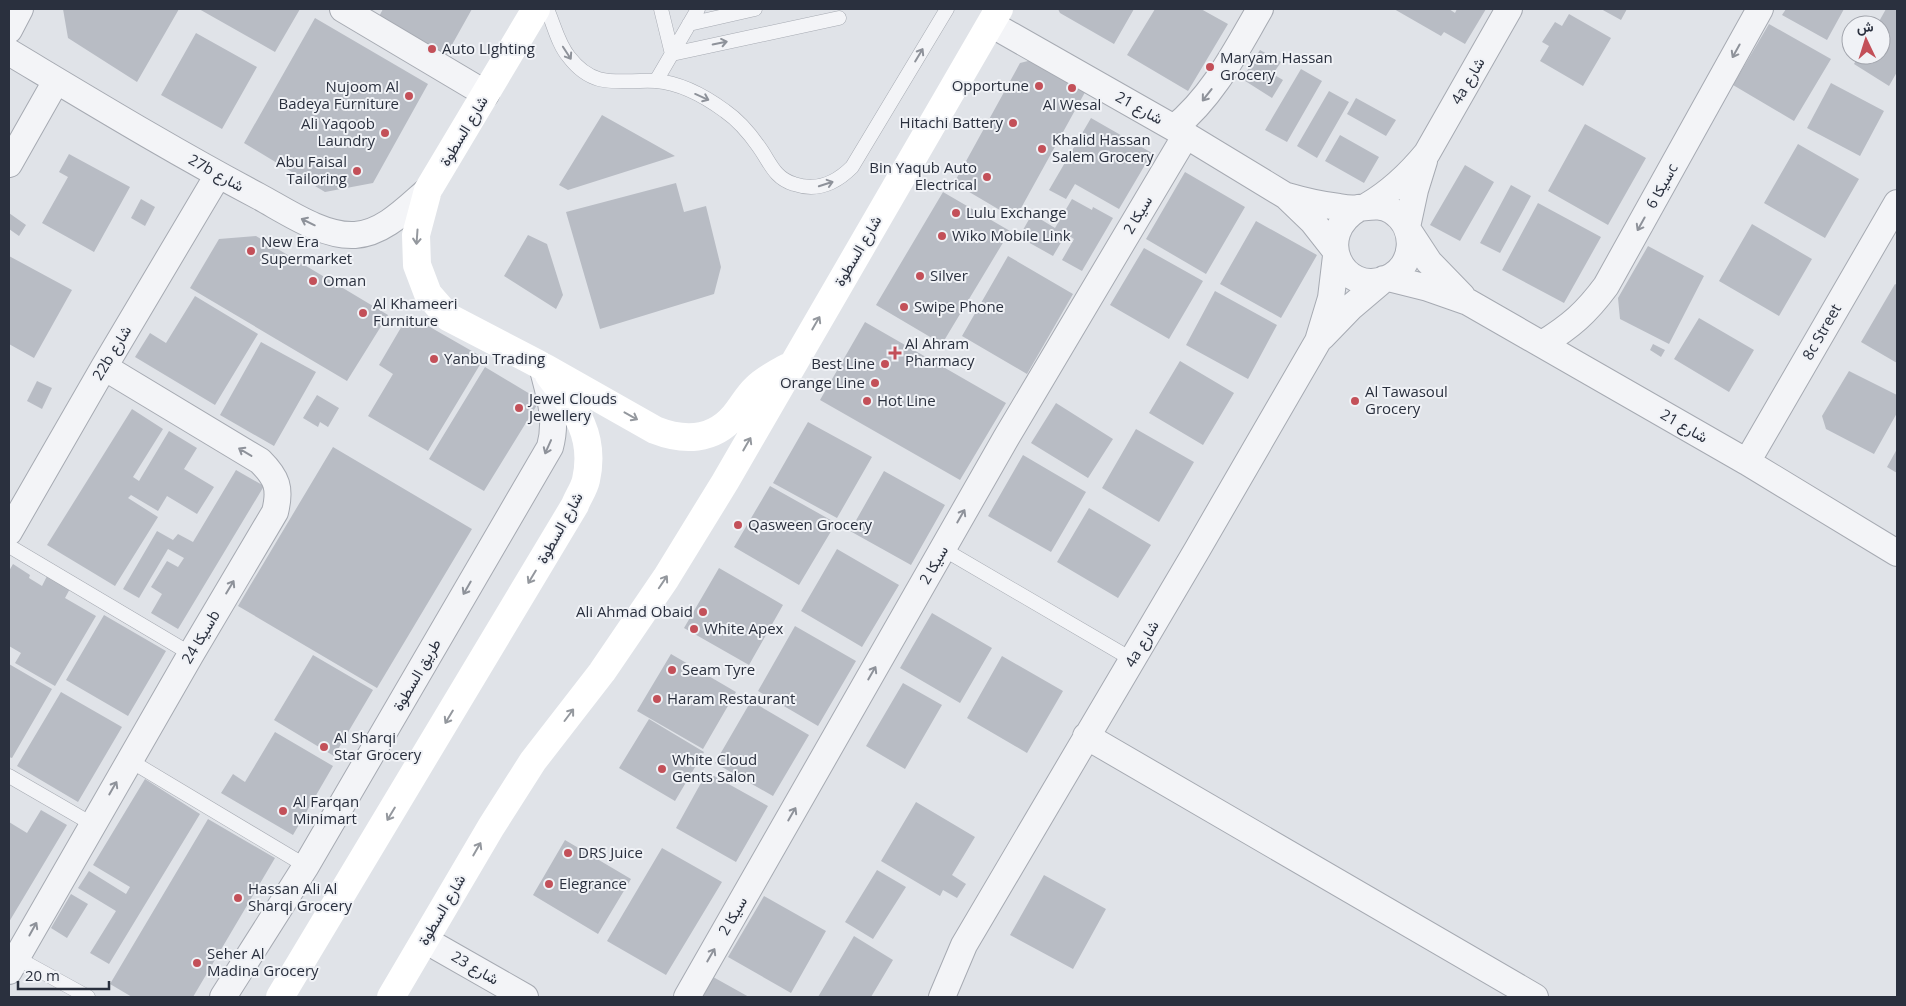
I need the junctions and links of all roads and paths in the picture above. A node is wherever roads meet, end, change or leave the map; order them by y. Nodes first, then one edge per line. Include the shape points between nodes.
1 (20, 9) edge
2 (536, 9) edge
3 (547, 9) edge
4 (661, 9) edge
5 (697, 9) edge
6 (755, 9) edge
7 (947, 9) edge
8 (1260, 9) edge
9 (1509, 9) edge
10 (1760, 9) edge
11 (359, 13) edge
12 (995, 16) edge
13 (839, 18) dead end
14 (689, 24) junction
15 (9, 30) edge
16 (9, 52) edge
17 (672, 54) junction
18 (56, 80) junction
19 (656, 81) junction
20 (486, 94) junction
21 (1180, 131) junction
22 (1427, 153) junction
23 (9, 164) edge
24 (218, 175) junction
25 (428, 190) junction
26 (1286, 196) junction
27 (1897, 202) edge
28 (1363, 207) junction
29 (1407, 228) junction
30 (1336, 253) junction
31 (1386, 279) junction
32 (1468, 302) junction
33 (1318, 341) junction
34 (1542, 344) junction
35 (792, 365) junction
36 (542, 366) junction
37 (104, 367) junction
38 (1747, 462) junction
39 (9, 532) edge
40 (9, 546) edge
41 (942, 549) junction
42 (1897, 552) edge
43 (190, 654) junction
44 (1133, 660) junction
45 (1086, 736) junction
46 (129, 760) junction
47 (9, 776) edge
48 (92, 824) junction
49 (306, 866) junction
50 (425, 940) junction
51 (964, 945) junction
52 (13, 964) edge
53 (88, 997) edge
54 (224, 997) edge
55 (280, 997) edge
56 (391, 997) edge
57 (525, 997) edge
58 (687, 997) edge
59 (922, 997) edge
60 (942, 997) edge
61 (1534, 997) edge

1 - 15 street
2 - 20 main road, شارع السطوة
3 -> 19 lane via 568,56 589,75 617,82
4 - 17 lane
5 - 14 lane
6 - 14 lane
19 -> 7 lane via 709,100 734,117 781,178 805,187 819,187 843,176 852,167
8 -> 21 street, سيكا 2 via 1209,94
9 - 22 street, 4a شارع
10 -> 34 street, سيكا 6c via 1606,286 1589,309 1568,328
11 - 20 street
12 - 21 street, شارع 21
35 -> 12 main road, شارع السطوة
17 -> 13 lane
14 - 17 lane
16 - 18 street, 27b شارع
17 - 19 lane
18 - 23 street
18 - 24 street, 27b شارع
20 - 25 main road, شارع السطوة
21 - 26 street, شارع 21
41 -> 21 street, سيكا 2
22 - 28 street, 4a شارع via 1399,183
22 - 29 street, 4a شارع
25 -> 24 street, 27b شارع via 379,228 356,235 332,233 317,227
24 - 37 street, 22b شارع
25 -> 36 main road, شارع السطوة via 416,235 417,265 428,294 448,317
26 - 28 street, شارع 21 via 1322,205
26 - 30 street, شارع 21 via 1313,222
27 - 38 street, 8c Street
28 - 29 street via 1379,206 1390,210
28 - 30 street via 1342,221 1335,240
29 - 31 street via 1410,241 1405,263
29 - 32 street, شارع 21 via 1429,262
30 - 31 street via 1340,265 1355,277 1374,282
30 - 33 street, 4a شارع via 1331,298
31 - 32 street, شارع 21 via 1428,288
31 - 33 street, 4a شارع via 1335,322
32 - 34 street, شارع 21
33 - 44 street, 4a شارع
34 - 38 street, شارع 21
36 -> 35 main road via 655,430 688,438 705,436 720,429 755,389
50 -> 35 main road, شارع السطوة via 534,761 602,672 666,578
36 -> 49 street, طريق السطوة via 554,420 550,447
36 -> 55 main road, شارع السطوة via 575,409 586,432 589,457 585,482 570,514
37 - 39 street, 22b شارع
43 -> 37 street, سيكا 24b via 275,512 279,498 277,484 260,461
38 - 42 street, شارع 21
40 - 43 lane
41 - 44 lane
58 -> 41 street, سيكا 2
43 - 46 street, سيكا 24b
44 - 45 street, 4a شارع
45 - 51 street, 4a شارع
45 - 61 street
48 -> 46 street, سيكا 24b
46 - 49 lane
47 - 48 lane
52 -> 48 street, سيكا 24b
49 - 54 street, طريق السطوة
50 - 56 main road, شارع السطوة
50 - 57 street, شارع 23
51 - 59 street, 4a شارع
51 - 60 street, 4a شارع
52 - 53 lane

